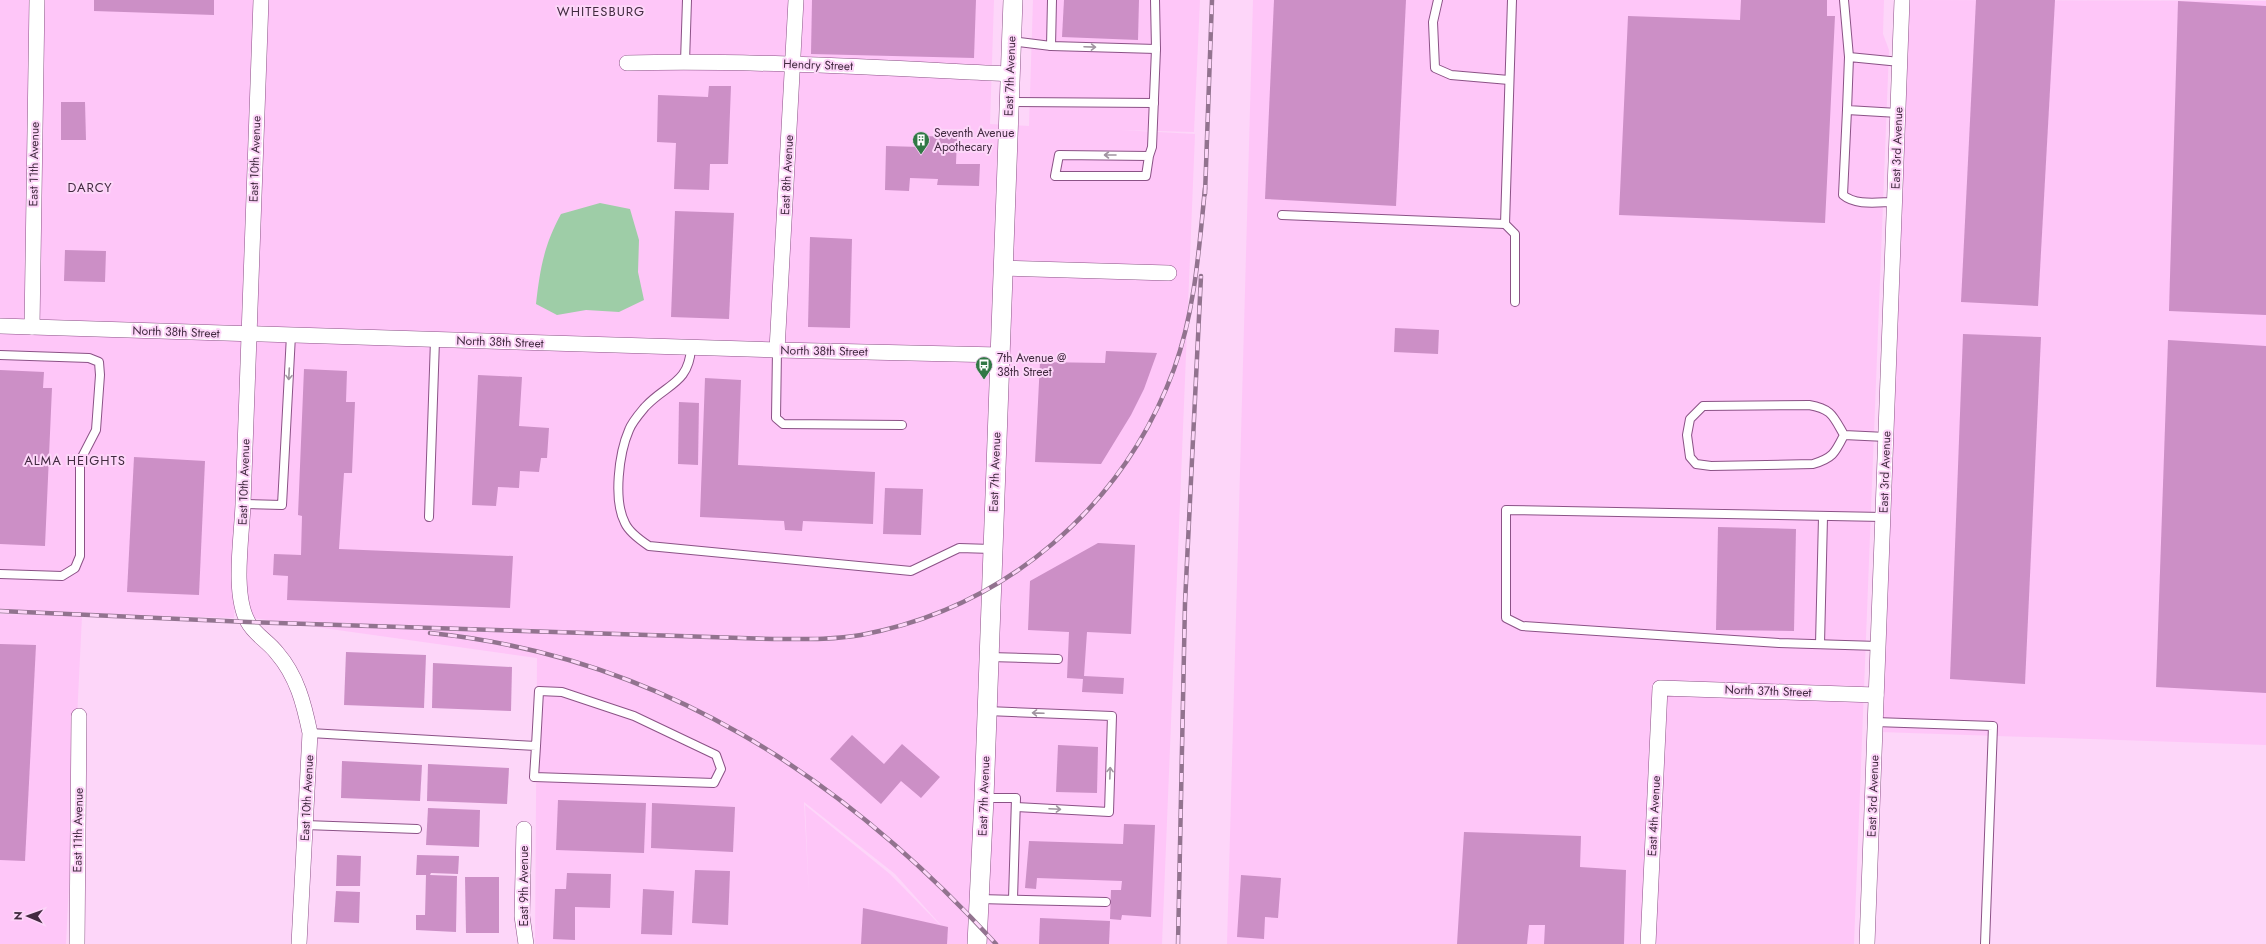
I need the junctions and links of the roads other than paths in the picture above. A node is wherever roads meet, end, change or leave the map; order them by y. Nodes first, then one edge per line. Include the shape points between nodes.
1 (37, 0) edge
2 (261, 0) edge
3 (687, 0) edge
4 (796, 0) edge
5 (1013, 0) edge
6 (1052, 0) edge
7 (1155, 0) edge
8 (1438, 0) edge
9 (1512, 0) edge
10 (1844, 0) edge
11 (1902, 0) edge
12 (1012, 41) junction
13 (1051, 46) junction
14 (1156, 49) junction
15 (1850, 58) junction
16 (685, 62) junction
17 (1900, 62) junction
18 (627, 63) dead end
19 (793, 64) junction
20 (1010, 74) junction
21 (1509, 80) junction
22 (1009, 102) junction
23 (1154, 103) junction
24 (1847, 110) junction
25 (1898, 113) junction
26 (1149, 156) junction
27 (1895, 202) junction
28 (1282, 216) dead end
29 (1505, 224) junction
30 (1003, 268) junction
31 (1169, 273) dead end
32 (1514, 302) dead end
33 (0, 326) edge
34 (32, 327) junction
35 (249, 334) junction
36 (291, 335) junction
37 (435, 340) junction
38 (691, 348) junction
39 (777, 350) junction
40 (0, 354) edge
41 (1000, 355) junction
42 (902, 425) dead end
43 (1844, 435) junction
44 (1886, 437) junction
45 (243, 504) junction
46 (429, 517) dead end
47 (1823, 517) junction
48 (1883, 517) junction
49 (992, 549) junction
50 (0, 574) edge
51 (1820, 644) junction
52 (1878, 646) junction
53 (988, 657) junction
54 (1058, 659) dead end
55 (1660, 688) joint
56 (1876, 695) junction
57 (986, 711) junction
58 (79, 716) dead end
59 (1876, 722) junction
60 (310, 734) junction
61 (536, 746) junction
62 (984, 798) junction
63 (1016, 807) junction
64 (305, 825) junction
65 (417, 829) dead end
66 (524, 829) dead end
67 (979, 898) junction
68 (1013, 899) junction
69 (1106, 902) dead end
70 (77, 944) edge
71 (299, 944) edge
72 (526, 944) edge
73 (977, 944) edge
74 (1648, 944) edge
75 (1867, 944) edge
76 (1984, 944) edge

1 - 34 street, East 11th Avenue
2 - 35 street, East 10th Avenue
3 - 16 lane
4 - 19 street, East 8th Avenue
5 - 12 street, East 7th Avenue
6 - 13 lane
7 - 14 lane
8 - 21 lane via 1432,22 1435,68 1451,76
9 - 21 lane
10 - 15 lane
11 - 17 street, East 3rd Avenue
12 - 13 lane
12 - 20 street, East 7th Avenue
13 -> 14 lane
14 - 23 lane
15 - 17 lane
15 - 24 lane
16 - 18 street, Hendry Street
16 - 19 street, Hendry Street
17 - 25 street, East 3rd Avenue
19 - 20 street, Hendry Street
19 - 39 street, East 8th Avenue
20 - 22 street, East 7th Avenue
21 - 29 lane
22 - 23 lane
22 - 30 street, East 7th Avenue
23 - 26 lane via 1152,147
24 - 25 lane
24 - 27 lane via 1843,195 1856,202
25 - 27 street, East 3rd Avenue
26 -> 26 lane via 1059,155 1055,176 1146,176
27 - 44 street, East 3rd Avenue
28 - 29 lane
29 - 32 lane via 1515,234
30 - 31 street
30 - 41 street, East 7th Avenue
33 - 34 street, North 38th Street
34 - 35 street, North 38th Street
35 - 36 street, North 38th Street
35 - 45 street, East 10th Avenue
36 - 37 street, North 38th Street
36 -> 45 lane via 282,505
37 - 38 street, North 38th Street
37 - 46 lane
38 - 39 street, North 38th Street
38 - 49 lane via 690,363 685,373 645,407 629,429 619,471 619,506 625,523 635,536 648,546 911,571 959,548
39 - 41 street, North 38th Street
39 - 42 lane via 776,418 783,424
40 - 50 lane via 89,358 99,362 100,375 96,430 80,461 80,556 75,568 62,576
41 - 49 street, East 7th Avenue
43 - 43 lane via 1833,414 1824,408 1809,405 1703,406 1690,419 1687,435 1690,457 1696,464 1711,466 1813,464 1835,454
43 - 44 lane
44 - 48 street, East 3rd Avenue
45 - 60 street, East 10th Avenue via 239,582 248,622 278,653 295,679 304,703
47 - 48 lane
47 - 51 lane
47 - 51 lane via 1506,510 1506,618 1522,626
48 - 52 street, East 3rd Avenue
49 - 53 street, East 7th Avenue
51 - 52 lane
52 - 56 street, East 3rd Avenue
53 - 54 lane
53 - 57 street, East 7th Avenue
55 - 56 street, North 37th Street
55 - 74 street, East 4th Avenue
56 - 59 street, East 3rd Avenue
57 - 62 street, East 7th Avenue
63 -> 57 lane via 1109,812 1112,716
58 - 70 street, East 11th Avenue
59 - 75 street, East 3rd Avenue
59 - 76 lane via 1993,726
60 - 61 lane
60 - 64 street, East 10th Avenue
61 - 61 lane via 534,777 714,783 721,768 716,756 695,744 634,716 562,692 539,690
62 - 63 lane via 1016,798
62 - 67 street, East 7th Avenue
63 - 68 lane
64 - 65 lane
64 - 71 street, East 10th Avenue
66 - 72 street, East 9th Avenue via 522,916
67 - 68 lane
67 - 73 street, East 7th Avenue
68 - 69 lane

